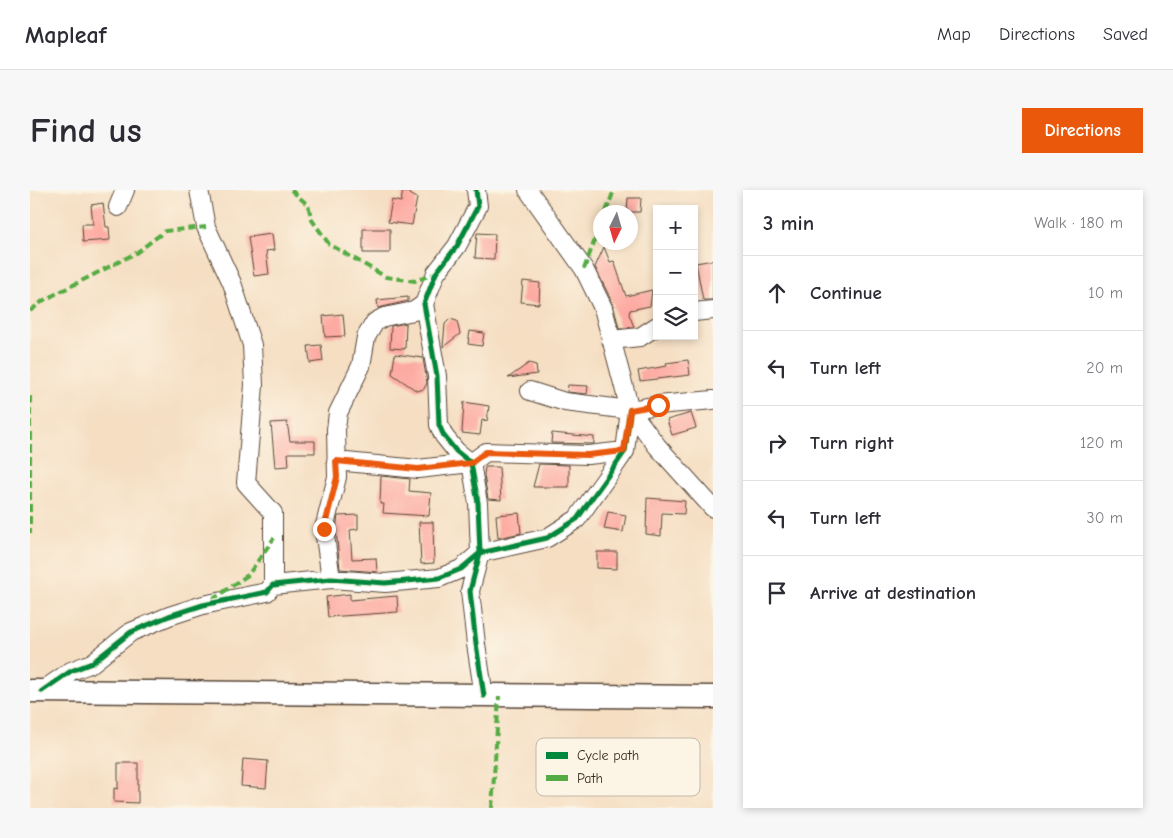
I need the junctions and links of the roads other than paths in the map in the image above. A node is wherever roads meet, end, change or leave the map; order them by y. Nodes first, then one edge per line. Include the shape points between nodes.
1 (125, 190) edge
2 (198, 190) edge
3 (476, 190) edge
4 (530, 191) edge
5 (118, 207) dead end
6 (424, 304) junction
7 (713, 310) edge
8 (698, 312) edge
9 (653, 329) edge
10 (610, 340) junction
11 (530, 391) dead end
12 (713, 400) edge
13 (630, 410) junction
14 (624, 451) junction
15 (336, 461) junction
16 (471, 463) junction
17 (713, 508) edge
18 (480, 553) junction
19 (331, 579) junction
20 (274, 585) junction
21 (36, 691) edge
22 (484, 696) junction
23 (713, 697) edge

1 - 5 street
2 - 20 street via 206,227 232,283 252,345 254,385 246,483 273,513
3 - 6 street via 478,206 457,246 436,273
4 - 10 street via 584,269 603,308
6 - 15 street via 414,311 380,319 366,337 361,366 338,413
6 - 16 street via 437,376 439,425 456,451
7 - 8 street
9 - 10 street via 640,337
10 - 13 street
11 - 13 street via 565,402
12 - 13 street
13 - 14 street
13 - 17 street via 656,446
14 - 16 street via 588,455 486,452
14 - 18 street via 577,520 547,538
15 - 16 street via 418,469
15 - 19 street via 337,477 324,529
16 - 18 street via 478,504
18 - 19 street via 461,568 439,578 385,583
18 - 22 street via 470,591
19 - 20 street
20 - 21 street via 267,592 203,606 131,632 92,663
21 - 22 main road
22 - 23 main road

